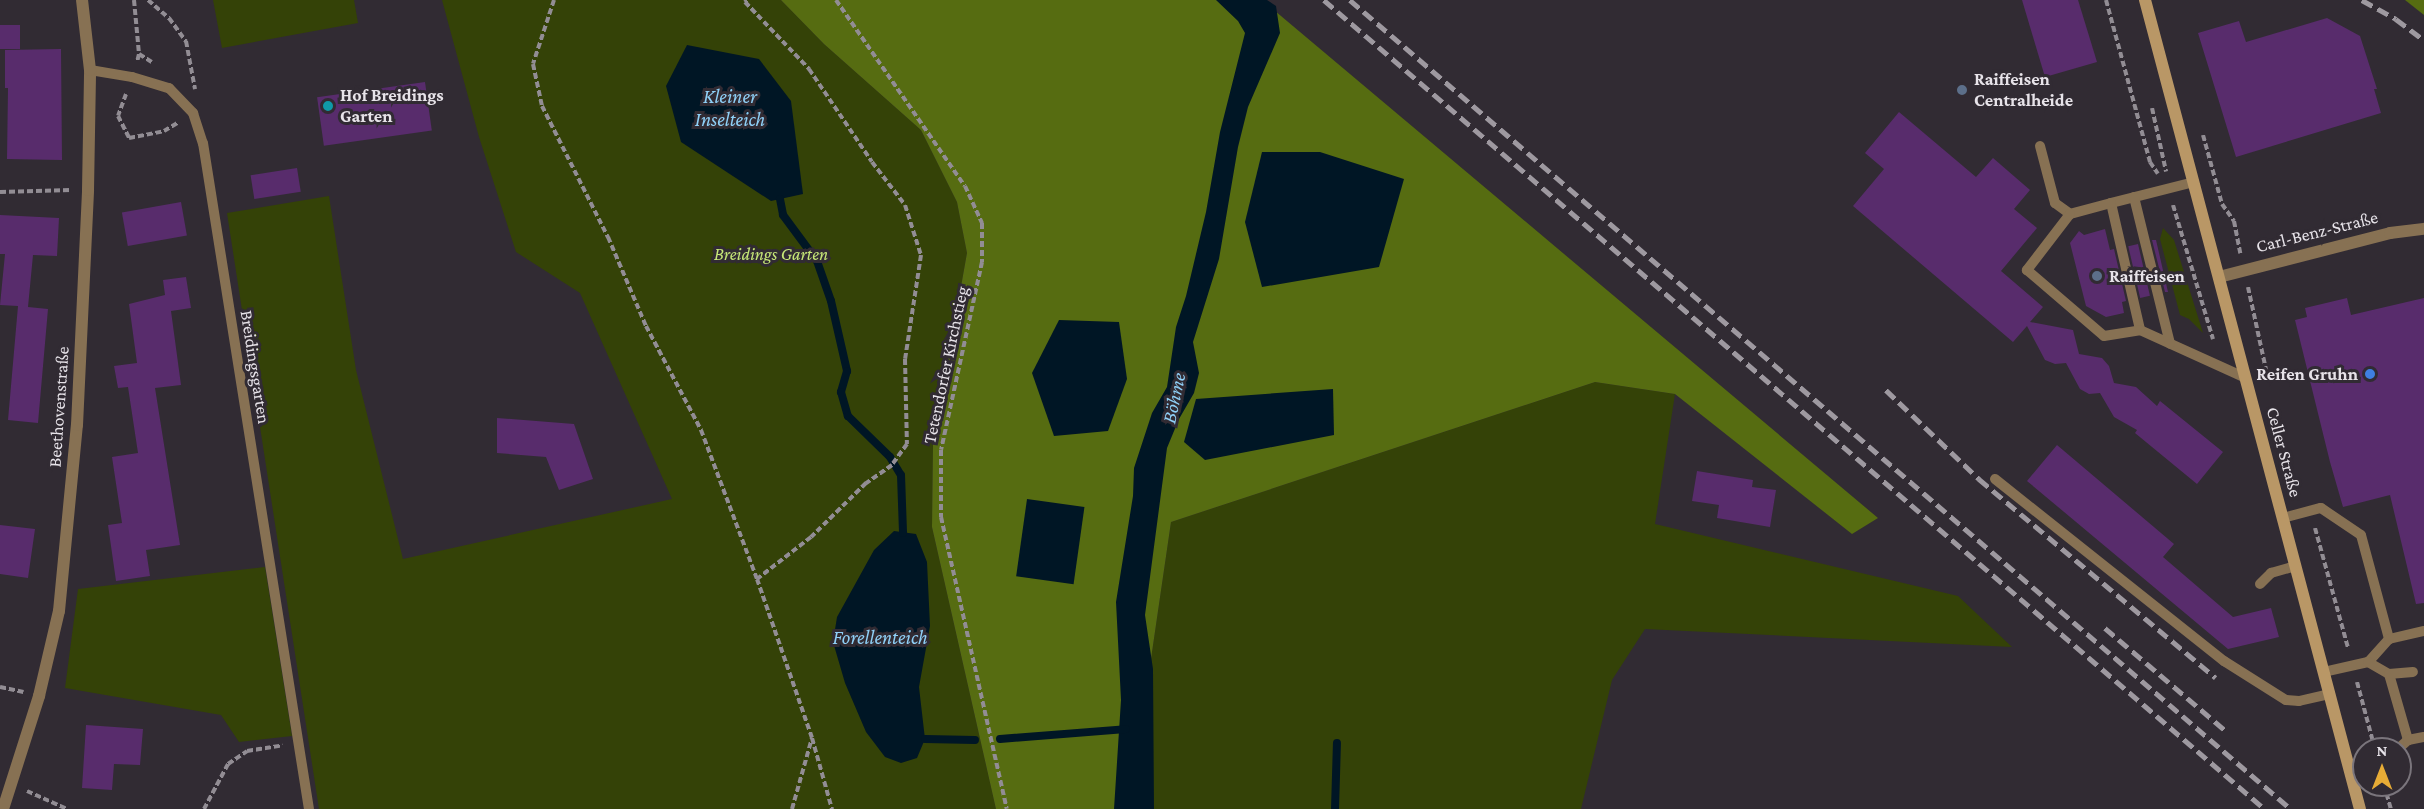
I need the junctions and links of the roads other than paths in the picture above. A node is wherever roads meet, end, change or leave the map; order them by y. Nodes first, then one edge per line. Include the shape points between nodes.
1 (82, 0) edge
2 (2145, 0) edge
3 (90, 70) junction
4 (2040, 146) dead end
5 (2194, 182) junction
6 (2134, 197) junction
7 (2111, 203) junction
8 (2070, 214) junction
9 (2424, 229) edge
10 (2219, 277) junction
11 (2140, 330) junction
12 (2170, 344) junction
13 (2246, 378) junction
14 (1995, 479) dead end
15 (2283, 518) junction
16 (2296, 566) junction
17 (2260, 584) dead end
18 (2424, 631) edge
19 (2389, 639) junction
20 (2368, 663) junction
21 (2324, 672) junction
22 (2413, 672) dead end
23 (2389, 674) junction
24 (2330, 694) junction
25 (2407, 737) edge
26 (2351, 773) joint
27 (3, 809) edge
28 (309, 809) edge
29 (2360, 809) edge

1 - 3 street, Beethovenstraße
2 - 5 main road, Celler Straße
3 - 27 street, Beethovenstraße via 77,425 59,611 39,696
3 - 28 lane, Breidingsgarten via 169,88 193,113 203,143
4 - 8 lane via 2055,203
5 - 6 lane
5 - 10 main road, Celler Straße
6 - 7 lane
6 - 12 lane
7 - 8 lane
7 - 11 lane
8 - 11 lane via 2027,270 2104,336
9 - 10 street, Carl-Benz-Straße via 2390,233
10 - 13 main road, Celler Straße
11 - 12 lane
12 - 13 lane
13 - 15 main road, Celler Straße
14 - 24 lane via 2224,661 2286,700
15 - 16 main road, Celler Straße
15 - 19 lane via 2321,508 2361,535
16 - 17 lane via 2271,573
16 - 21 main road, Celler Straße
18 - 19 lane
19 - 20 lane
20 - 21 lane
20 - 23 lane
21 - 24 main road, Celler Straße
22 - 23 lane
23 - 25 lane
24 - 26 main road, Celler Straße
26 - 29 main road, Celler Straße

